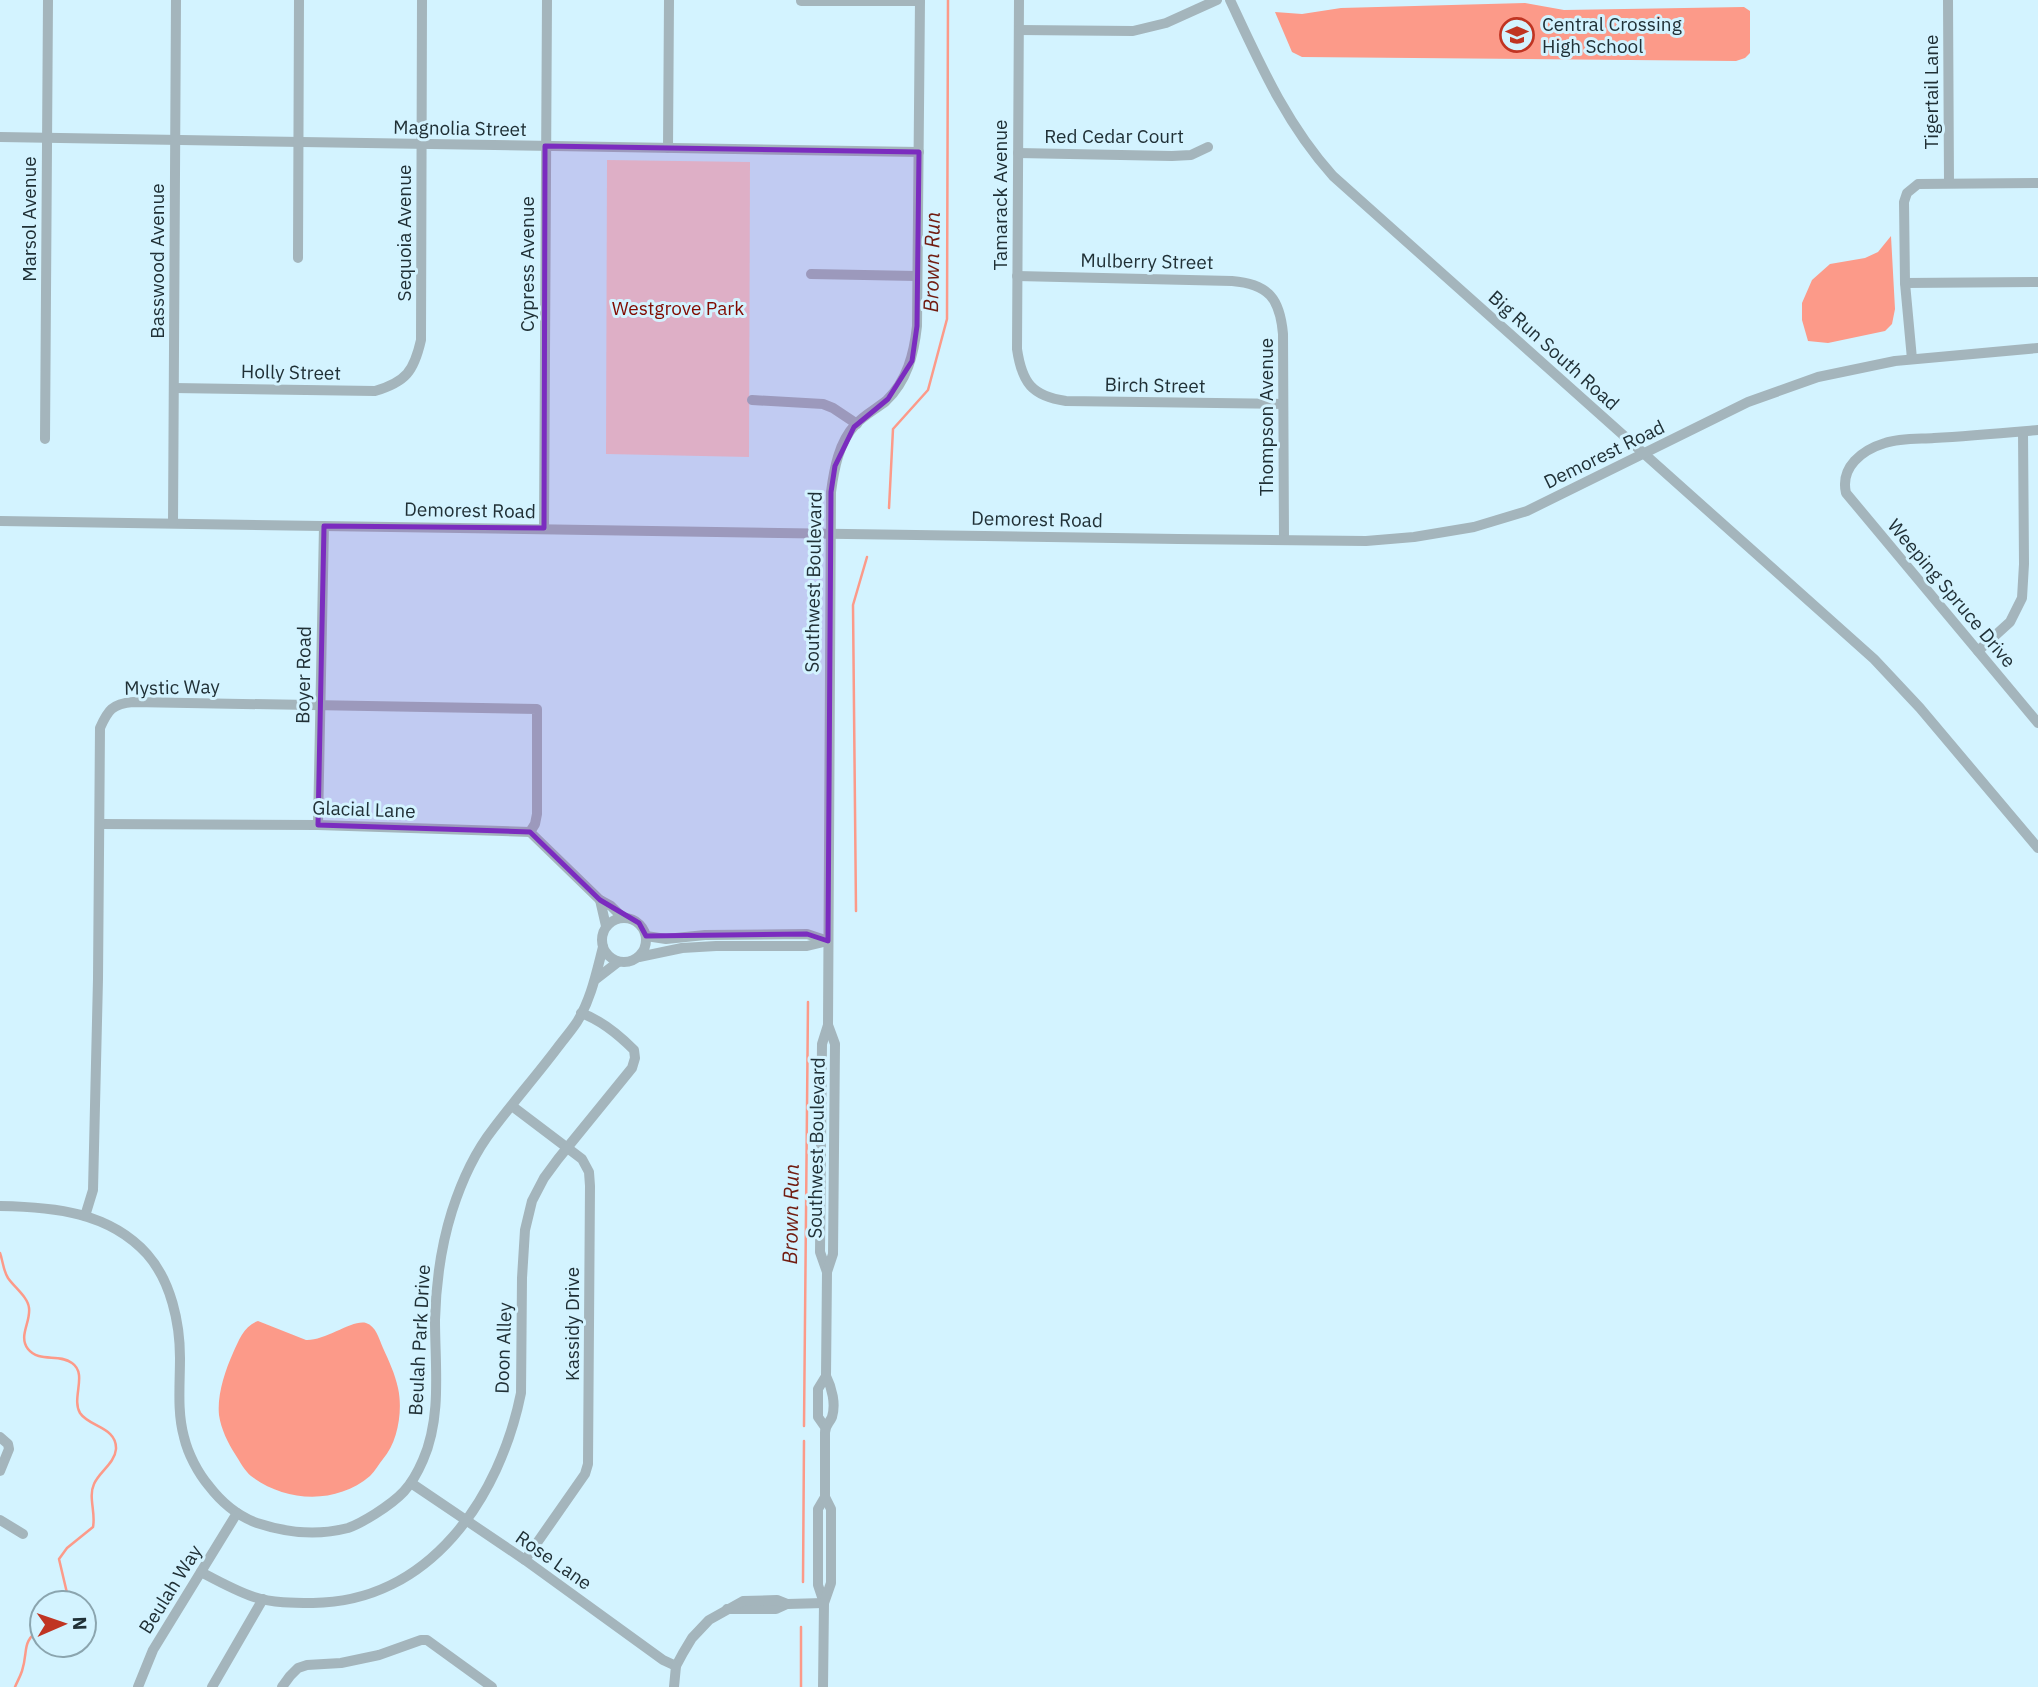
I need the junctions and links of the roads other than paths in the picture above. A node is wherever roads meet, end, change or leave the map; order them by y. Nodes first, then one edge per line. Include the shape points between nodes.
1 (48, 0) edge
2 (176, 0) edge
3 (299, 0) edge
4 (422, 0) edge
5 (547, 0) edge
6 (669, 0) edge
7 (1019, 0) edge
8 (1217, 0) edge
9 (1230, 0) edge
10 (1948, 0) edge
11 (801, 1) edge
12 (920, 1) edge
13 (1019, 30) junction
14 (0, 138) edge
15 (47, 138) junction
16 (175, 141) junction
17 (298, 143) junction
18 (422, 145) junction
19 (545, 146) junction
20 (1208, 147) dead end
21 (668, 148) junction
22 (919, 152) junction
23 (1018, 153) junction
24 (1949, 183) junction
25 (2038, 183) edge
26 (298, 258) dead end
27 (811, 274) dead end
28 (917, 276) junction
29 (1017, 276) junction
30 (2038, 282) edge
31 (1905, 283) junction
32 (1272, 296) joint
33 (2038, 348) edge
34 (1912, 359) junction
35 (404, 378) joint
36 (1030, 387) joint
37 (174, 388) junction
38 (752, 401) dead end
39 (1283, 404) junction
40 (857, 424) junction
41 (2038, 430) edge
42 (2023, 432) junction
43 (45, 439) dead end
44 (1643, 454) junction
45 (0, 521) edge
46 (173, 523) junction
47 (324, 526) junction
48 (544, 528) junction
49 (830, 533) junction
50 (1284, 539) junction
51 (1978, 650) junction
52 (320, 705) junction
53 (2038, 723) edge
54 (100, 824) junction
55 (318, 825) junction
56 (530, 832) junction
57 (2038, 848) edge
58 (600, 900) junction
59 (623, 918) junction
60 (606, 926) junction
61 (646, 936) junction
62 (828, 941) junction
63 (603, 947) junction
64 (639, 957) junction
65 (618, 962) junction
66 (596, 979) junction
67 (581, 1013) junction
68 (512, 1106) junction
69 (566, 1147) junction
70 (0, 1206) edge
71 (85, 1216) junction
72 (0, 1437) edge
73 (0, 1471) edge
74 (411, 1483) junction
75 (237, 1513) junction
76 (0, 1520) edge
77 (466, 1521) junction
78 (23, 1534) dead end
79 (525, 1560) junction
80 (201, 1572) junction
81 (263, 1599) junction
82 (824, 1603) junction
83 (676, 1666) junction
84 (138, 1687) edge
85 (212, 1687) edge
86 (282, 1687) edge
87 (492, 1687) edge
88 (674, 1687) edge
89 (823, 1687) edge

1 - 15 street, Marsol Avenue
2 - 16 street, Basswood Avenue
3 - 17 street
4 - 18 street, Sequoia Avenue
5 - 19 street, Cypress Avenue
6 - 21 street
7 - 13 street, Tamarack Avenue
8 - 13 street via 1166,23 1133,31
9 - 44 street, Big Run South Road via 1289,119 1333,176
10 - 24 street, Tigertail Lane
11 - 12 street
12 - 22 street, Southwest Boulevard
13 - 23 street, Tamarack Avenue
14 - 15 street, Magnolia Street
15 - 16 street, Magnolia Street
15 - 43 street, Marsol Avenue
16 - 17 street, Magnolia Street
16 - 37 street, Basswood Avenue
17 - 18 street, Magnolia Street
17 - 26 street
18 - 19 street, Magnolia Street
18 - 35 street, Sequoia Avenue via 421,340 416,361
19 - 21 street, Magnolia Street
19 - 48 street, Cypress Avenue
20 - 23 street, Red Cedar Court via 1191,155 1172,156
21 - 22 street, Magnolia Street
22 - 28 street, Southwest Boulevard
23 - 29 street, Tamarack Avenue
24 - 25 street
24 - 31 street via 1918,184 1907,194
27 - 28 street
28 - 40 street, Southwest Boulevard via 912,361 887,399
29 - 32 street, Mulberry Street via 1244,282
29 - 36 street, Tamarack Avenue via 1017,349
30 - 31 street
31 - 34 street
32 - 39 street, Thompson Avenue via 1281,314
33 - 34 street, Demorest Road
34 - 44 street, Demorest Road via 1818,377 1748,402
35 - 37 street, Holly Street via 375,391
36 - 39 street, Birch Street via 1066,401
37 - 46 street, Basswood Avenue
38 - 40 street via 823,404
39 - 50 street, Thompson Avenue
40 - 49 street, Southwest Boulevard via 835,466
41 - 42 street
42 - 51 street via 2022,598 2010,622
42 - 51 street, Weeping Spruce Drive via 1888,442 1845,473 1846,493
44 - 50 street, Demorest Road via 1527,511 1474,527 1366,541
44 - 57 street, Big Run South Road via 1886,671
45 - 46 street, Demorest Road
46 - 47 street, Demorest Road
47 - 48 street, Demorest Road
47 - 52 street, Boyer Road
48 - 49 street, Demorest Road
49 - 50 street, Demorest Road
49 - 62 street, Southwest Boulevard
51 - 53 street, Weeping Spruce Drive
52 - 54 street, Mystic Way via 119,703 107,712 100,729
52 - 55 street, Boyer Road
52 - 56 street, Mystic Way via 537,709 537,814
54 - 55 street, Glacial Lane
54 - 71 street, Mystic Way via 93,1190
55 - 56 street, Glacial Lane
56 - 58 street
58 - 59 street
58 - 60 street
59 - 60 street
59 - 61 street via 639,923
60 - 63 street
61 - 62 street via 807,933
61 - 64 street
62 - 64 street via 807,946 682,948
62 - 82 street, Southwest Boulevard via 828,1024 835,1044 833,1254 827,1272 826,1376 832,1389 832,1417 825,1427 831,1583
63 - 65 street
63 - 66 street, Beulah Park Drive
64 - 65 street
65 - 66 street, Beulah Park Drive
66 - 67 street, Beulah Park Drive
67 - 68 street, Beulah Park Drive
67 - 69 street, Doon Alley via 628,1044 635,1050 635,1058 632,1068
68 - 69 street, Kassidy Drive
68 - 74 street, Beulah Park Drive via 468,1171 441,1249 435,1315 435,1408 423,1461
69 - 77 street, Doon Alley via 538,1189 525,1230 522,1381 517,1411 496,1472
69 - 79 street, Kassidy Drive via 582,1159 589,1172 589,1464
70 - 71 street, Beulah Park Drive via 47,1208
71 - 75 street, Beulah Park Drive via 130,1238 163,1280 178,1328 184,1438 203,1479
72 - 73 street via 9,1449
74 - 75 street, Beulah Park Drive via 396,1500 370,1517 331,1532 294,1533
74 - 77 street, Rose Lane
75 - 80 street, Beulah Way
76 - 78 street
77 - 79 street, Rose Lane
77 - 81 street, Doon Alley via 435,1556 390,1586 326,1603
79 - 83 street, Rose Lane
80 - 81 street, Doon Alley
80 - 84 street, Beulah Way via 153,1650
81 - 85 street
82 - 83 street via 727,1609 692,1638
82 - 89 street, Southwest Boulevard
83 - 88 street
86 - 87 street via 298,1668 379,1655 421,1640

